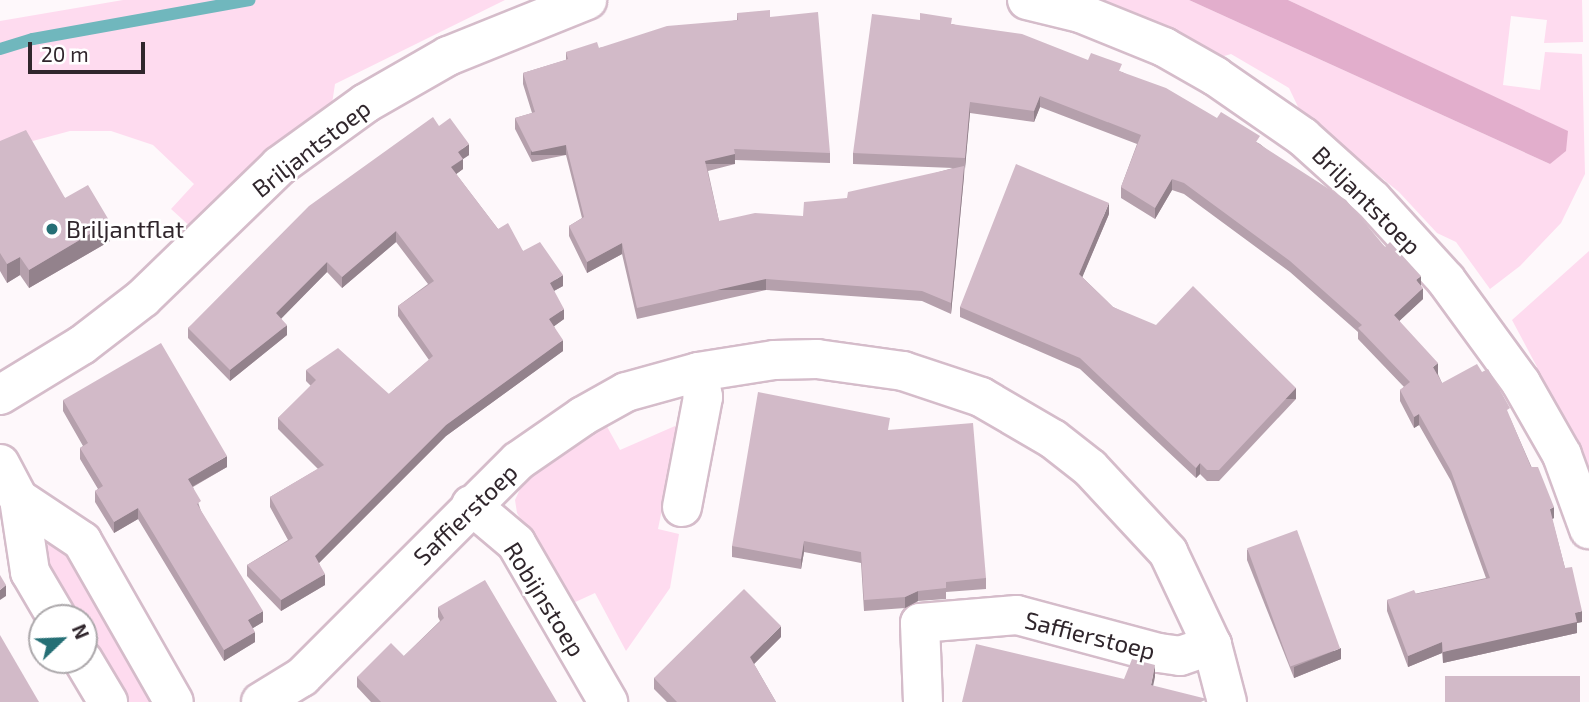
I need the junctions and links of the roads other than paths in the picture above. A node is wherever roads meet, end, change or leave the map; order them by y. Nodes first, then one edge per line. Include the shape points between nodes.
1 (587, 0) edge
2 (1027, 0) edge
3 (698, 372) junction
4 (0, 395) edge
5 (0, 464) edge
6 (19, 499) junction
7 (471, 505) junction
8 (682, 507) dead end
9 (1589, 529) edge
10 (49, 604) edge
11 (1212, 645) junction
12 (91, 674) edge
13 (108, 702) edge
14 (174, 702) edge
15 (261, 702) edge
16 (608, 702) edge
17 (923, 702) edge
18 (1227, 702) edge

1 - 4 street, Briljantstoep via 448,56 366,103 279,166 143,298 82,345
2 - 9 street, Briljantstoep via 1080,13 1164,47 1215,76 1303,137 1373,200 1446,280 1521,383 1562,455
3 - 7 street, Saffierstoep via 626,393 583,416 518,461
3 - 8 street via 704,397
3 - 11 street, Saffierstoep via 774,360 859,363 942,381 992,402 1053,439 1123,500 1168,552
5 - 6 street
6 - 10 street via 30,572
6 - 14 street via 82,541
7 - 15 street, Saffierstoep via 302,677
7 - 16 street, Robijnstoep via 516,543
11 - 17 street, Saffierstoep via 1180,656 1159,653 1017,615 920,623
11 - 18 street, Saffierstoep
12 - 13 street

